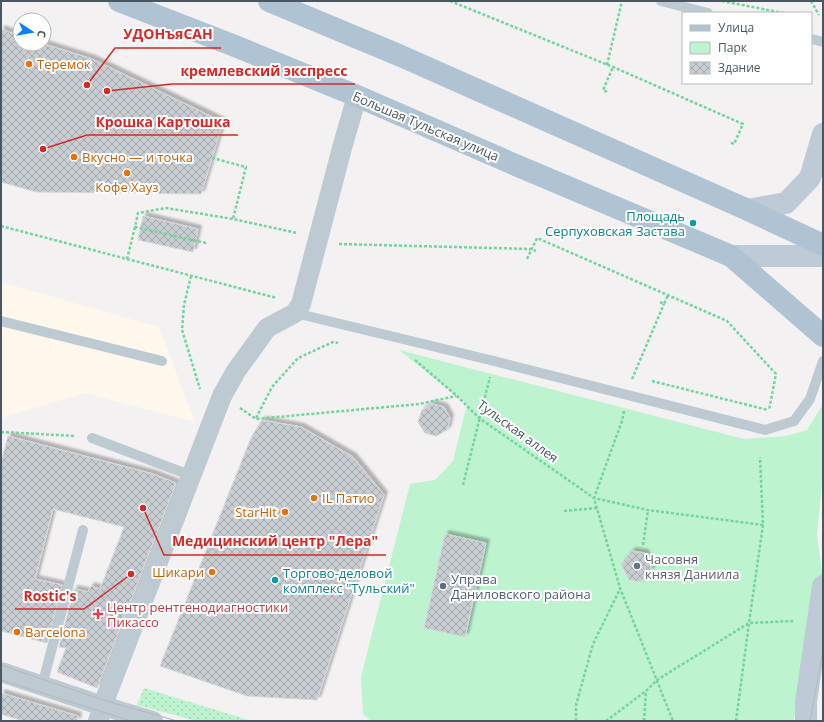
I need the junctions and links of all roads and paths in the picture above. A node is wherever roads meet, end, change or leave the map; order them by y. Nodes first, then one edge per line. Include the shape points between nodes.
1 (119, 1) edge
2 (269, 1) edge
3 (450, 1) edge
4 (622, 1) edge
5 (661, 1) edge
6 (719, 1) edge
7 (811, 1) edge
8 (704, 12) edge
9 (778, 12) edge
10 (819, 15) dead end
11 (812, 39) edge
12 (823, 42) edge
13 (607, 65) junction
14 (613, 67) junction
15 (607, 92) dead end
16 (357, 96) junction
17 (823, 134) edge
18 (729, 142) dead end
19 (212, 158) dead end
20 (748, 210) junction
21 (233, 219) junction
22 (1, 226) edge
23 (135, 226) junction
24 (298, 233) dead end
25 (206, 243) dead end
26 (823, 245) edge
27 (531, 249) junction
28 (336, 251) dead end
29 (536, 251) dead end
30 (731, 256) junction
31 (823, 256) edge
32 (128, 259) junction
33 (527, 259) dead end
34 (668, 295) junction
35 (660, 302) dead end
36 (664, 304) junction
37 (295, 313) junction
38 (1, 321) edge
39 (823, 336) edge
40 (318, 349) dead end
41 (409, 356) dead end
42 (162, 361) dead end
43 (494, 361) junction
44 (823, 361) edge
45 (633, 376) junction
46 (640, 378) dead end
47 (648, 380) dead end
48 (628, 395) junction
49 (222, 396) junction
50 (457, 396) junction
51 (769, 410) junction
52 (768, 414) dead end
53 (256, 418) junction
54 (479, 418) junction
55 (1, 432) edge
56 (92, 438) joint
57 (760, 457) dead end
58 (192, 476) junction
59 (463, 485) dead end
60 (594, 498) junction
61 (597, 508) junction
62 (648, 510) junction
63 (564, 511) dead end
64 (763, 525) junction
65 (83, 530) dead end
66 (643, 545) dead end
67 (823, 586) edge
68 (620, 588) junction
69 (792, 621) dead end
70 (748, 623) junction
71 (1, 672) edge
72 (657, 680) junction
73 (42, 686) junction
74 (646, 691) junction
75 (100, 713) edge
76 (153, 721) edge
77 (576, 721) edge
78 (606, 721) edge
79 (644, 721) edge
80 (673, 721) edge
81 (736, 721) edge
82 (806, 721) edge

1 - 16 main road, Большая Тульская улица
2 - 20 main road via 401,56
3 - 13 path
4 - 13 path
5 - 8 lane
6 - 9 path
7 - 10 path
11 - 12 lane
13 - 14 path
14 - 15 path via 602,90
14 - 18 path via 743,124 734,144
16 - 30 main road, Большая Тульская улица
16 - 37 street via 301,304
17 - 20 main road via 810,178 786,203
19 - 21 path via 246,167
20 - 26 main road
21 - 23 path via 166,208 138,213
21 - 24 path
22 - 32 path
23 - 25 path
23 - 32 path
27 - 28 path via 337,243
27 - 29 path
27 - 33 path
27 - 34 path via 537,238
30 - 31 main road
30 - 39 main road, Большая Тульская улица
32 - 49 path via 191,276 184,305 182,330 200,389
34 - 36 path
34 - 51 path via 727,321 776,374
35 - 36 path
36 - 45 path
37 - 43 lane
37 - 49 street via 267,328 236,371
38 - 42 lane
40 - 53 path via 298,358 272,387
41 - 50 path, Тульская аллея
43 - 48 lane
43 - 54 path
44 - 48 lane via 810,399 794,421 765,430
45 - 46 path
45 - 48 path
47 - 51 path
48 - 60 path via 622,421
49 - 53 path
49 - 58 street
50 - 53 path via 419,404
50 - 54 path, Тульская аллея
51 - 52 path
54 - 59 path
54 - 60 path, Тульская аллея
55 - 56 path
56 - 58 lane
57 - 64 path
58 - 75 street
60 - 61 path
60 - 62 path
61 - 63 path
61 - 68 path
62 - 64 path
62 - 66 path
64 - 70 path
65 - 73 lane
67 - 82 main road via 806,702
68 - 72 path
68 - 77 path via 593,644 576,705
69 - 70 path
70 - 72 path
70 - 81 path
71 - 73 street
72 - 74 path
72 - 80 path
73 - 75 street
74 - 78 path
74 - 79 path
75 - 76 street

